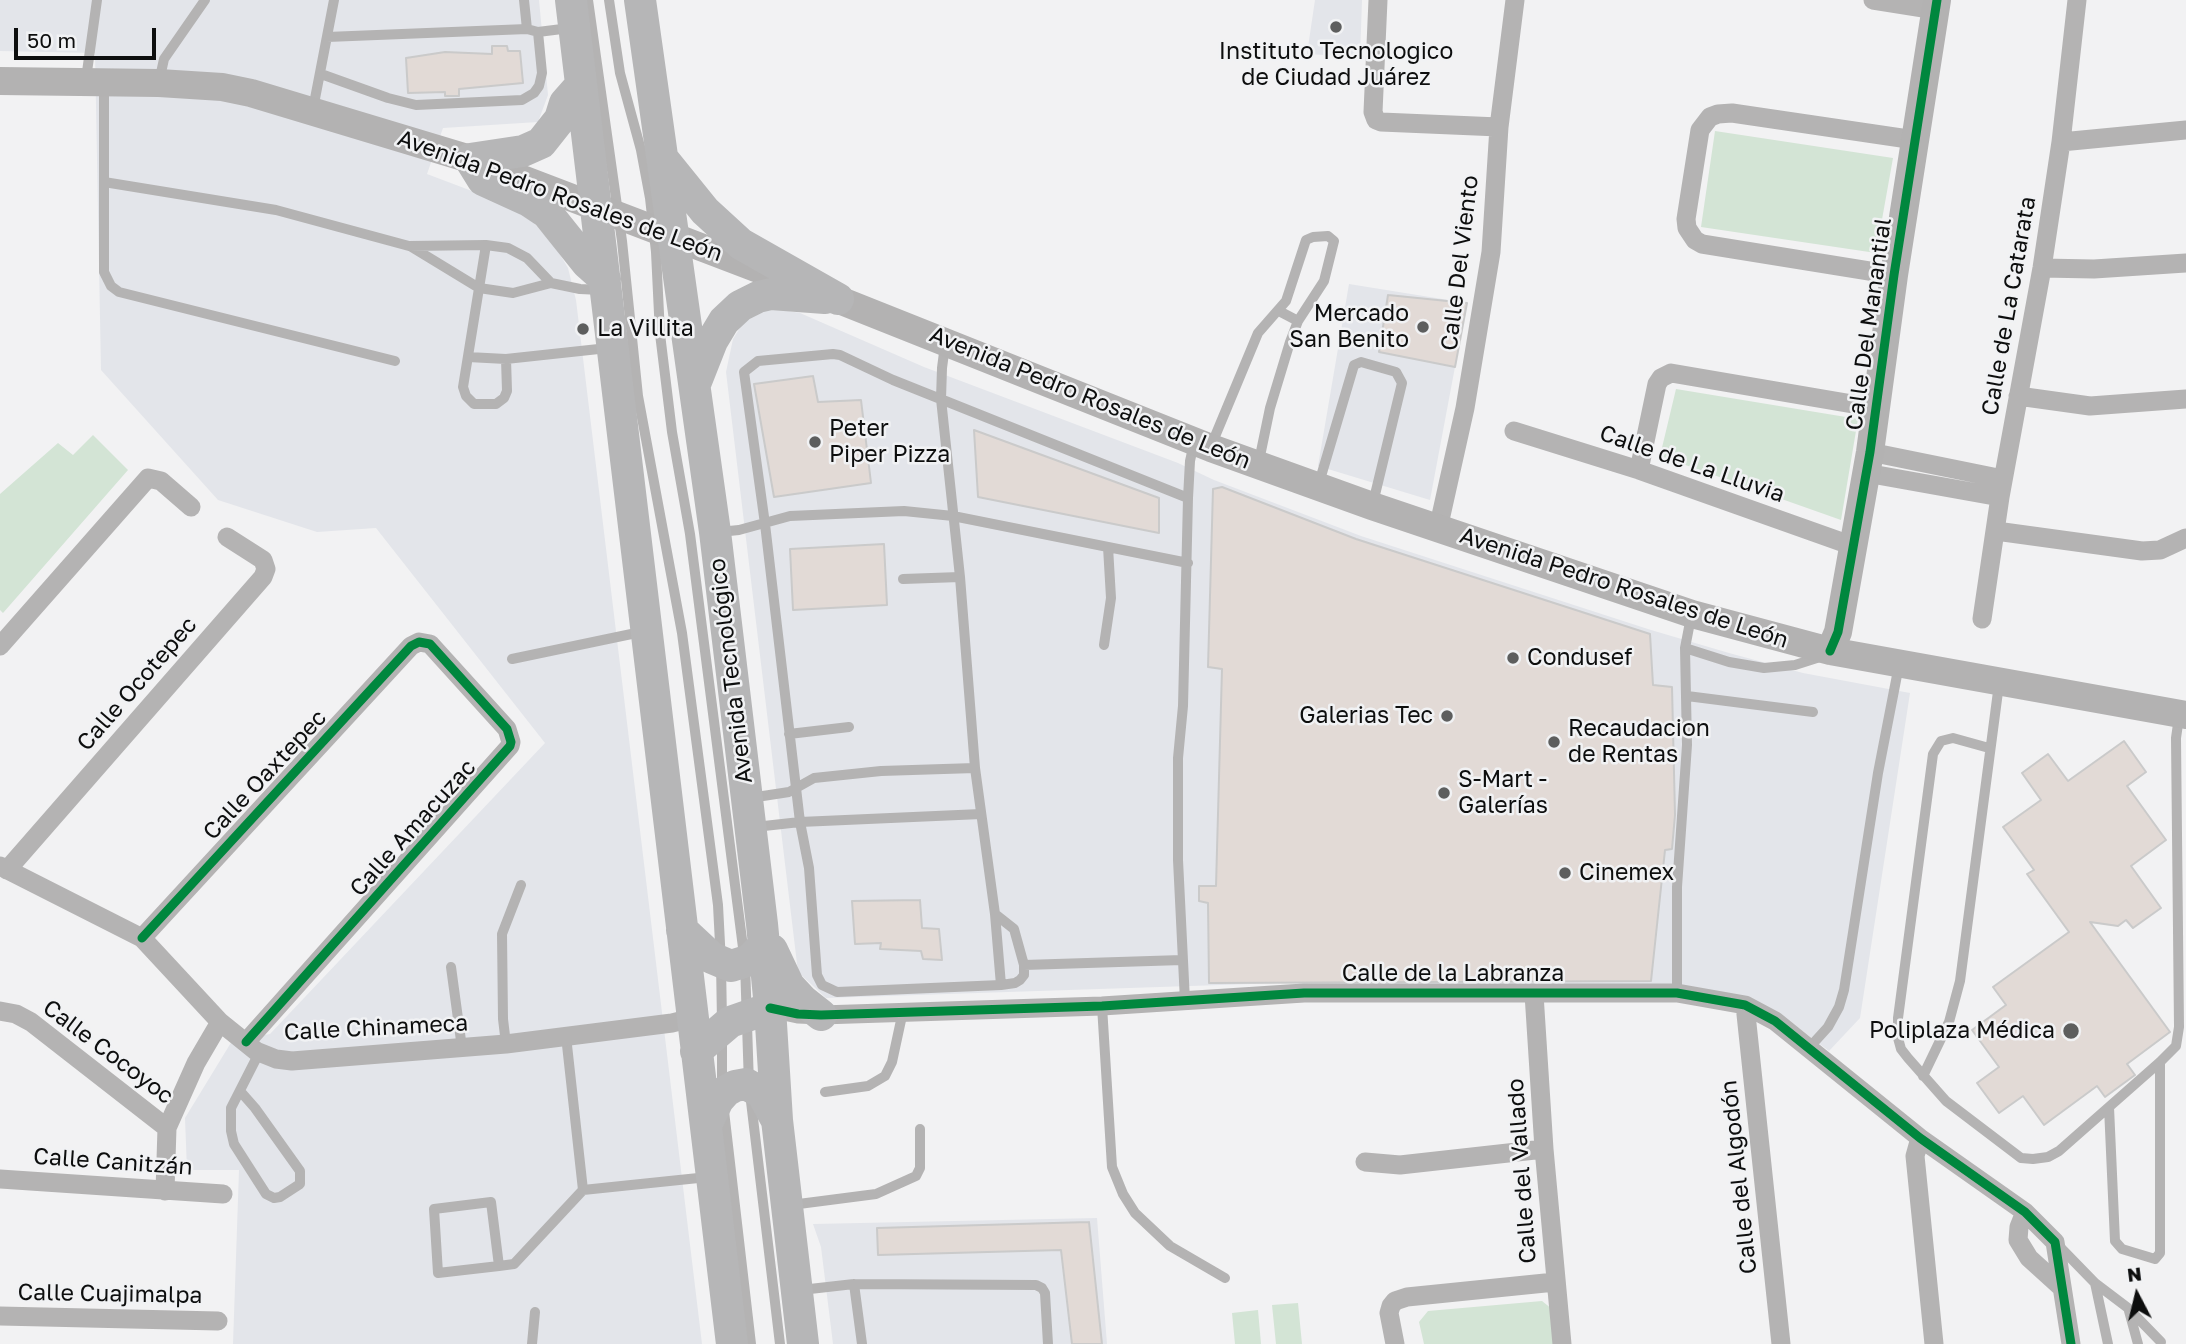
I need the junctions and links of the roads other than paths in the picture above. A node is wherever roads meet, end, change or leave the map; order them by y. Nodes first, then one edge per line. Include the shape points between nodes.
1 (97, 0) edge
2 (205, 0) edge
3 (334, 0) edge
4 (524, 0) edge
5 (609, 0) edge
6 (640, 0) edge
7 (1378, 0) edge
8 (1515, 0) edge
9 (1873, 0) edge
10 (2077, 0) edge
11 (1937, 5) edge
12 (577, 9) edge
13 (533, 31) junction
14 (327, 37) junction
15 (321, 74) junction
16 (0, 81) edge
17 (95, 82) junction
18 (159, 83) junction
19 (580, 86) junction
20 (312, 110) junction
21 (1499, 128) junction
22 (2186, 130) edge
23 (1915, 140) junction
24 (2061, 142) junction
25 (470, 159) junction
26 (663, 159) junction
27 (104, 182) junction
28 (607, 211) junction
29 (663, 232) junction
30 (486, 245) junction
31 (410, 246) junction
32 (2186, 263) edge
33 (2042, 268) junction
34 (1894, 275) junction
35 (551, 283) junction
36 (606, 285) junction
37 (479, 288) junction
38 (838, 299) junction
39 (1279, 311) junction
40 (1298, 321) junction
41 (946, 341) junction
42 (612, 347) junction
43 (468, 357) junction
44 (506, 359) junction
45 (395, 361) dead end
46 (695, 385) junction
47 (2018, 396) junction
48 (941, 399) junction
49 (2186, 399) edge
50 (1877, 408) junction
51 (1514, 431) dead end
52 (1203, 445) junction
53 (1868, 462) junction
54 (1258, 465) junction
55 (1639, 470) junction
56 (1318, 487) junction
57 (2002, 488) junction
58 (1188, 498) junction
59 (1372, 506) junction
60 (191, 507) dead end
61 (953, 516) junction
62 (765, 524) junction
63 (1438, 528) junction
64 (1996, 531) junction
65 (715, 532) junction
66 (227, 537) dead end
67 (2186, 538) edge
68 (1853, 546) junction
69 (1108, 547) junction
70 (1188, 563) junction
71 (960, 577) junction
72 (903, 579) dead end
73 (1692, 614) junction
74 (1982, 618) dead end
75 (646, 631) junction
76 (419, 642) joint
77 (1104, 645) dead end
78 (0, 646) edge
79 (1685, 648) junction
80 (1830, 651) junction
81 (512, 659) dead end
82 (1899, 664) junction
83 (1999, 681) junction
84 (1687, 696) junction
85 (1813, 712) dead end
86 (2183, 714) edge
87 (849, 727) dead end
88 (789, 734) junction
89 (1989, 748) junction
90 (975, 768) junction
91 (797, 786) junction
92 (748, 813) junction
93 (981, 814) junction
94 (800, 822) junction
95 (4, 868) edge
96 (521, 885) dead end
97 (995, 914) junction
98 (682, 930) junction
99 (142, 938) junction
100 (748, 949) junction
101 (1182, 960) junction
102 (1024, 965) junction
103 (451, 967) dead end
104 (1001, 985) junction
105 (1677, 993) junction
106 (1534, 994) junction
107 (1185, 1001) junction
108 (1745, 1005) junction
109 (1102, 1006) junction
110 (0, 1011) edge
111 (903, 1011) junction
112 (821, 1014) junction
113 (734, 1015) junction
114 (219, 1022) junction
115 (566, 1036) junction
116 (506, 1044) junction
117 (253, 1048) junction
118 (462, 1048) junction
119 (1808, 1049) junction
120 (2160, 1062) junction
121 (1923, 1076) junction
122 (240, 1091) junction
123 (736, 1091) junction
124 (825, 1092) dead end
125 (2109, 1107) junction
126 (777, 1120) junction
127 (706, 1125) junction
128 (167, 1128) junction
129 (920, 1129) dead end
130 (1920, 1138) junction
131 (1544, 1149) junction
132 (1365, 1162) dead end
133 (712, 1176) junction
134 (0, 1179) edge
135 (165, 1191) junction
136 (583, 1191) junction
137 (223, 1194) dead end
138 (787, 1205) junction
139 (2025, 1212) junction
140 (2055, 1242) junction
141 (499, 1266) junction
142 (1225, 1278) dead end
143 (1555, 1282) junction
144 (2095, 1283) junction
145 (854, 1284) junction
146 (2061, 1287) junction
147 (797, 1290) junction
148 (2128, 1308) junction
149 (535, 1312) dead end
150 (0, 1316) edge
151 (218, 1321) dead end
152 (2161, 1342) dead end
153 (531, 1344) edge
154 (732, 1344) edge
155 (751, 1344) edge
156 (780, 1344) edge
157 (803, 1344) edge
158 (862, 1344) edge
159 (1048, 1344) edge
160 (1395, 1344) edge
161 (1562, 1344) edge
162 (1781, 1344) edge
163 (1934, 1344) edge
164 (2071, 1344) edge
165 (2108, 1344) edge
166 (2138, 1344) edge

1 - 17 lane via 88,52
2 - 18 lane via 164,59
3 - 14 lane
4 - 13 lane
5 - 29 lane via 620,73
6 - 26 main road, Avenida Tecnológico
7 - 21 street via 1375,118 1381,122
8 - 21 street, Calle Del Viento
9 - 11 street
10 - 24 street, Calle de La Catarata
11 - 23 main road, Calle Del Manantial
12 - 13 lane
12 - 19 main road, Avenida Tecnológico
12 - 28 lane
13 - 14 lane
13 - 15 lane via 542,72 534,93 522,100 416,105
14 - 15 lane
15 - 20 lane
16 - 17 main road, Avenida Pedro Rosales de León
17 - 18 main road, Avenida Pedro Rosales de León
17 - 27 lane
18 - 20 main road, Avenida Pedro Rosales de León via 222,87
19 - 25 main road via 541,142 523,151
19 - 28 main road, Avenida Tecnológico
20 - 25 main road, Avenida Pedro Rosales de León
21 - 63 street, Calle Del Viento via 1491,252 1465,408
22 - 24 street
23 - 34 main road, Calle Del Manantial
23 - 34 street via 1732,113 1710,117 1700,130 1686,219 1687,228 1702,244
24 - 33 street, Calle de La Catarata
25 - 28 main road, Avenida Pedro Rosales de León
25 - 36 main road via 483,180 547,214
26 - 29 main road, Avenida Tecnológico
26 - 38 main road via 705,211 741,244
27 - 31 lane via 276,210
27 - 45 lane via 104,272 119,292
28 - 29 main road, Avenida Pedro Rosales de León
28 - 36 main road, Avenida Tecnológico
28 - 100 lane via 683,647 718,905
29 - 38 main road, Avenida Pedro Rosales de León
29 - 46 main road, Avenida Tecnológico
29 - 100 lane via 660,334
30 - 31 lane
30 - 35 lane via 527,257
30 - 37 lane
31 - 37 lane
32 - 33 street
33 - 47 street, Calle de La Catarata
34 - 50 main road, Calle Del Manantial
35 - 36 lane via 580,289
35 - 37 lane via 513,293
36 - 42 main road, Avenida Tecnológico
37 - 43 lane
38 - 41 main road, Avenida Pedro Rosales de León
38 - 46 main road via 783,293 740,306 712,341
39 - 40 lane
39 - 40 lane via 1306,240 1330,237 1334,241 1324,281
39 - 52 lane via 1258,333
40 - 54 lane via 1270,408
41 - 48 lane
41 - 52 main road, Avenida Pedro Rosales de León
42 - 44 lane
42 - 75 main road, Avenida Tecnológico
43 - 44 lane
43 - 44 lane via 463,387 474,404 496,404 504,398
46 - 65 main road, Avenida Tecnológico
47 - 49 street via 2091,406
47 - 57 street, Calle de La Catarata
48 - 58 lane
48 - 61 lane
48 - 62 lane via 833,354 750,365 743,380
50 - 53 main road, Calle Del Manantial
50 - 55 street via 1671,373 1657,384
51 - 55 street, Calle de La Lluvia
52 - 54 main road, Avenida Pedro Rosales de León
52 - 58 lane via 1190,461
53 - 57 street
53 - 68 main road, Calle Del Manantial
54 - 56 main road, Avenida Pedro Rosales de León
55 - 68 street, Calle de La Lluvia
56 - 59 main road, Avenida Pedro Rosales de León
56 - 59 lane via 1352,368 1361,362 1396,372 1402,383
57 - 64 street, Calle de La Catarata
58 - 70 lane
59 - 63 main road, Avenida Pedro Rosales de León
60 - 78 street via 162,481 148,478
61 - 62 lane via 904,511 790,516
61 - 69 lane
61 - 71 lane
62 - 65 lane
62 - 88 lane
63 - 73 main road, Avenida Pedro Rosales de León
64 - 67 street via 2142,551 2160,550
64 - 74 street, Calle de La Catarata
65 - 92 main road, Avenida Tecnológico
66 - 95 street, Calle Ocotepec via 263,560 263,577
68 - 80 main road, Calle Del Manantial via 1838,632
69 - 70 lane
69 - 77 lane via 1111,598
70 - 101 lane via 1178,782
71 - 72 lane
71 - 90 lane
73 - 79 lane
73 - 80 main road, Avenida Pedro Rosales de León
75 - 81 lane
75 - 98 main road, Avenida Tecnológico
76 - 99 street, Calle Oaxtepec
76 - 117 street, Calle Amacuzac via 430,644 507,729 510,746
79 - 80 lane via 1729,663 1764,668 1795,666
79 - 84 lane
80 - 82 main road, Avenida Pedro Rosales de León
82 - 83 main road, Avenida Pedro Rosales de León
82 - 119 lane via 1844,990 1828,1027
83 - 86 main road, Avenida Pedro Rosales de León
83 - 89 lane
84 - 85 lane
84 - 105 lane via 1677,887
86 - 120 lane via 2176,738 2179,1027 2175,1046
87 - 88 lane
88 - 91 lane
89 - 121 lane via 1960,981 1949,1022
89 - 121 lane via 1953,738 1941,741 1933,754 1898,1018 1901,1049
90 - 91 lane via 881,771 814,778
90 - 93 lane
91 - 92 lane
91 - 94 lane
92 - 94 lane
92 - 100 main road, Avenida Tecnológico
93 - 94 lane
93 - 97 lane
94 - 104 lane via 817,975 826,988 837,992
95 - 99 street, Calle Chinameca
96 - 116 lane via 502,934
97 - 102 lane via 1014,929
97 - 104 lane
98 - 100 main road via 712,958
98 - 113 main road, Avenida Tecnológico
99 - 114 street, Calle Chinameca
100 - 112 main road via 779,970 802,1000
100 - 113 main road, Avenida Tecnológico
100 - 113 lane
101 - 102 lane
101 - 107 lane
102 - 104 lane via 1020,980
103 - 118 lane
105 - 106 street, Calle de la Labranza
105 - 108 street, Calle de la Labranza
106 - 107 street, Calle de la Labranza via 1304,993
106 - 131 street, Calle del Vallado
107 - 109 street, Calle de la Labranza
108 - 119 street, Calle de la Labranza via 1775,1021
108 - 162 street, Calle del Algodón
109 - 111 street, Calle de la Labranza
109 - 142 lane via 1112,1167 1123,1194 1135,1213 1170,1246
110 - 128 street, Calle Cocoyoc via 31,1022
111 - 112 street, Calle de la Labranza
111 - 124 lane via 885,1076 868,1086
112 - 113 street, Calle de la Labranza
113 - 115 street, Calle Chinameca
113 - 123 lane
113 - 123 lane
113 - 126 main road, Avenida Tecnológico
113 - 127 main road via 696,1051
114 - 117 street, Calle Chinameca
114 - 128 street
115 - 116 street, Calle Chinameca
115 - 136 lane
116 - 118 street, Calle Chinameca
117 - 118 street, Calle Chinameca via 292,1061
117 - 122 lane
119 - 130 street, Calle de la Labranza
120 - 125 lane
120 - 125 lane via 2160,1253 2155,1259 2122,1249 2115,1241
121 - 125 lane via 1946,1101 2021,1158 2048,1157 2059,1151
122 - 122 lane via 230,1119 234,1144 266,1194 280,1197 300,1184 300,1171
123 - 126 main road via 762,1093
123 - 127 main road
123 - 155 lane
123 - 156 lane
126 - 138 main road, Avenida Tecnológico
127 - 133 main road
128 - 135 street, Calle Cocoyoc
129 - 138 lane via 916,1176 876,1194
130 - 139 street, Calle de la Labranza
130 - 163 street via 1915,1156
131 - 132 street via 1400,1165
131 - 143 street, Calle del Vallado
133 - 136 lane
133 - 154 main road
134 - 135 street, Calle Canitzán
135 - 137 street, Calle Canitzán
136 - 141 lane via 514,1264
138 - 147 main road, Avenida Tecnológico
139 - 140 street, Calle de la Labranza
139 - 146 street via 2018,1240 2029,1258
140 - 144 lane
140 - 146 street
141 - 141 lane via 438,1273 433,1209 491,1202
143 - 160 street via 1395,1301 1389,1313
143 - 161 street, Calle del Vallado
144 - 148 lane
144 - 165 lane
145 - 147 lane
145 - 158 lane
145 - 159 lane via 1036,1285 1045,1293
146 - 164 street
147 - 157 main road, Avenida Tecnológico
148 - 152 lane
148 - 166 lane
149 - 153 lane
150 - 151 street, Calle Cuajimalpa

